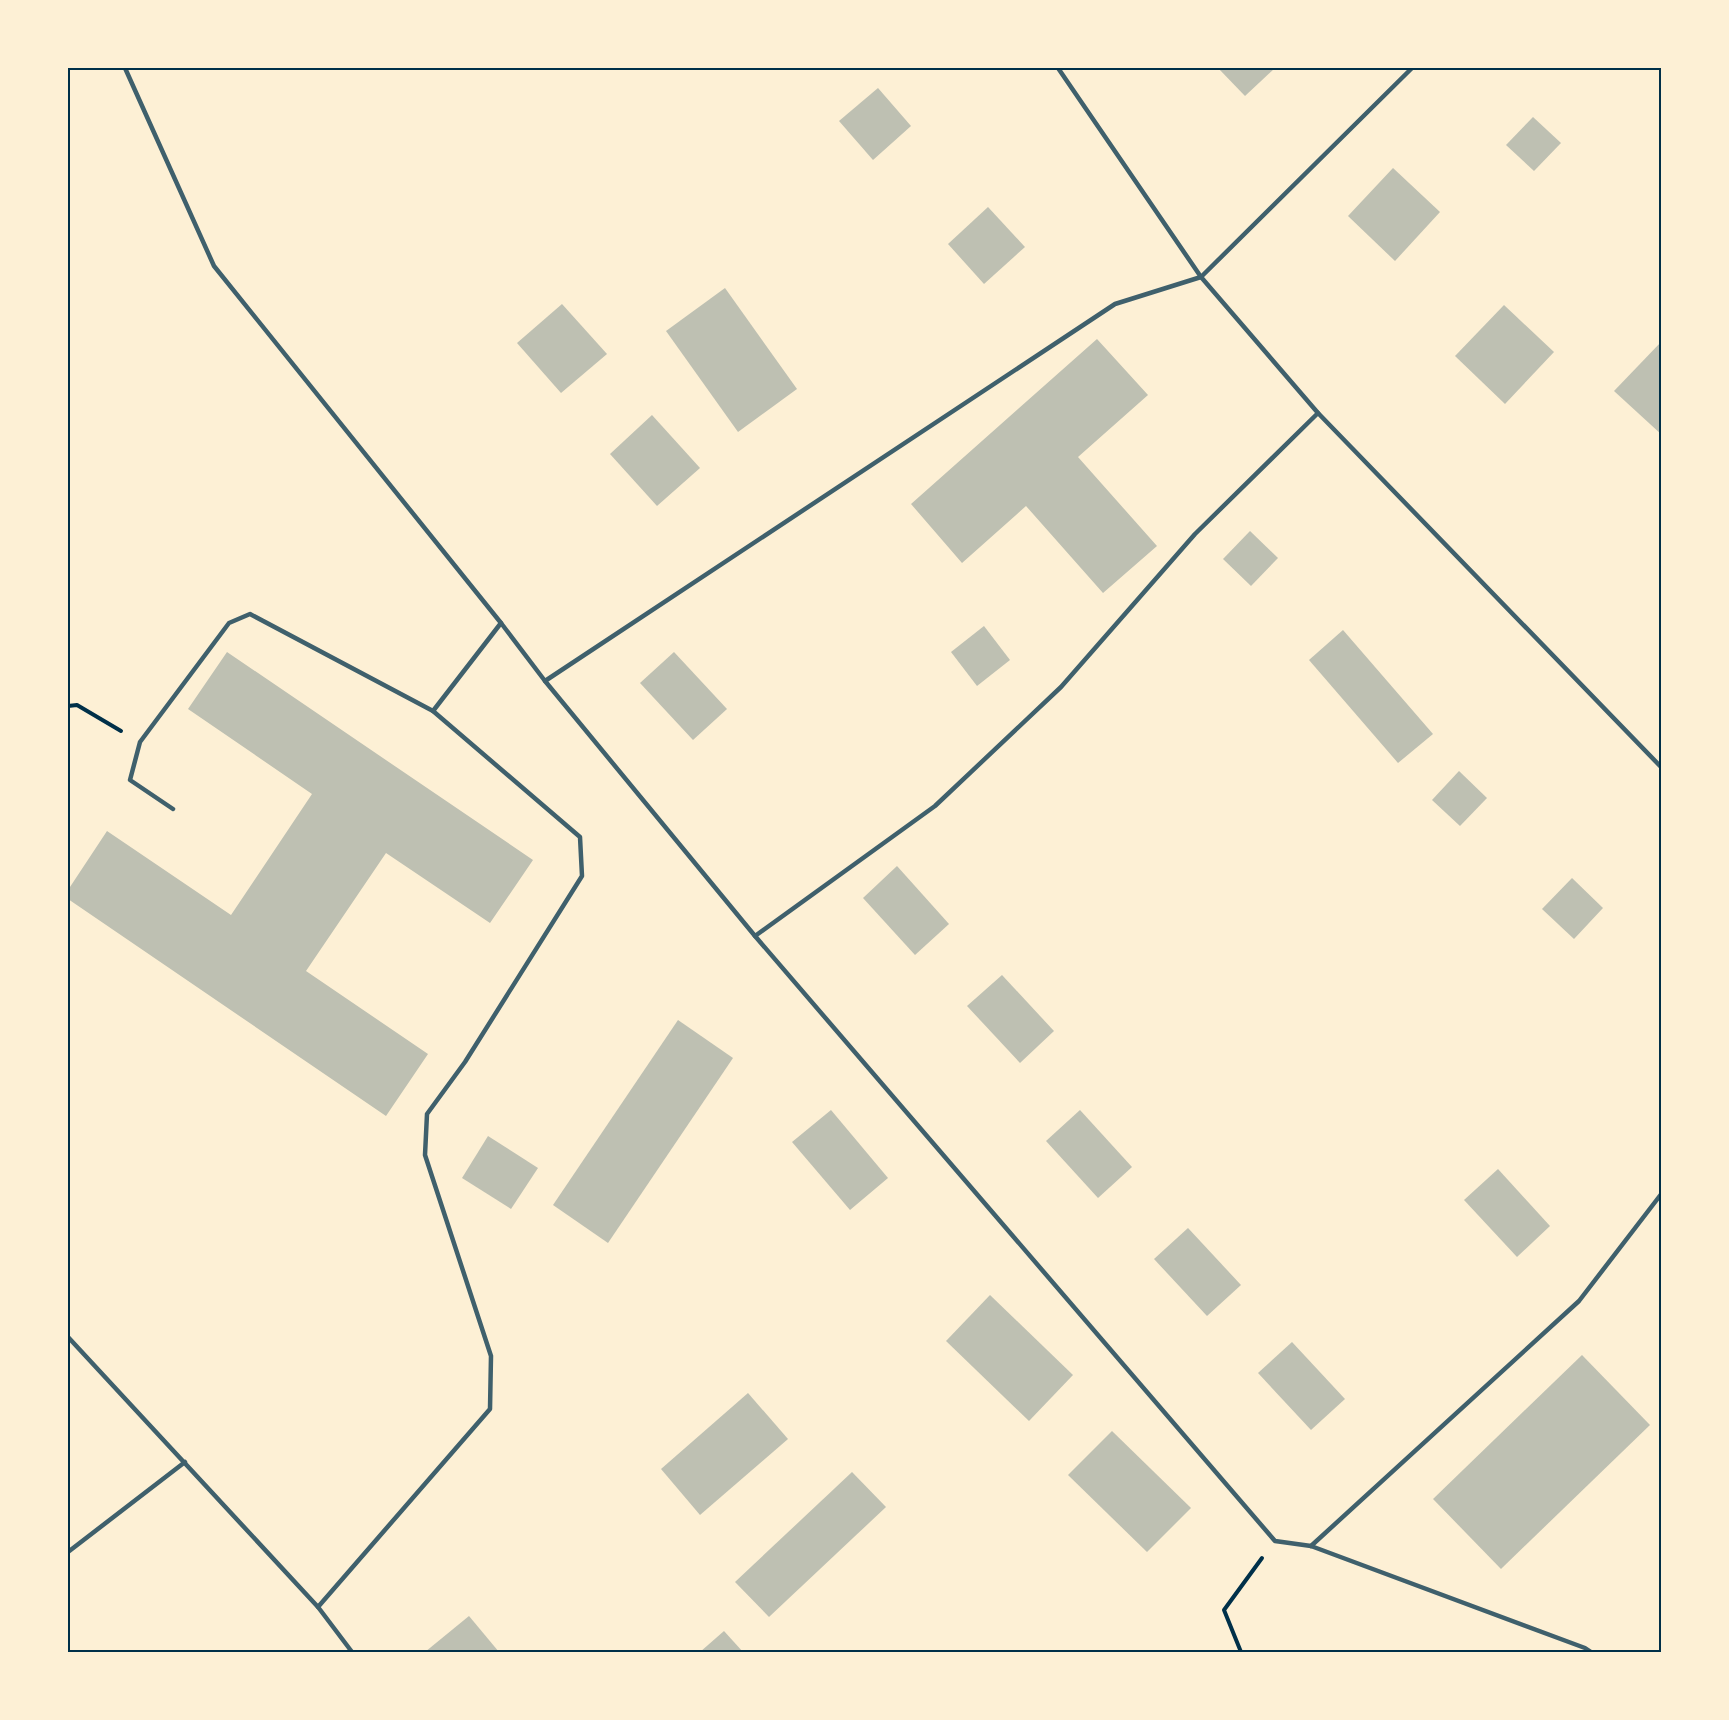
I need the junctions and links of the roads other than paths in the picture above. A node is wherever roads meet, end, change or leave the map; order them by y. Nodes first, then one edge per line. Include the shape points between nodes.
1 (125, 68) edge
2 (1058, 68) edge
3 (1412, 68) edge
4 (1201, 277) junction
5 (1318, 413) junction
6 (501, 623) junction
7 (545, 681) junction
8 (433, 711) junction
9 (1662, 768) edge
10 (173, 809) dead end
11 (755, 936) junction
12 (1662, 1193) edge
13 (68, 1337) edge
14 (185, 1462) junction
15 (1311, 1546) junction
16 (68, 1552) edge
17 (318, 1607) junction
18 (352, 1653) edge
19 (1591, 1653) edge

1 - 6 lane via 213,266
2 - 4 lane
3 - 4 lane
4 - 5 lane
4 - 7 lane via 1115,304
5 - 9 lane
5 - 11 lane via 1195,534 1061,687 935,806
6 - 7 lane
6 - 8 lane
7 - 11 lane
8 - 10 lane via 250,614 229,623 140,742 130,780
8 - 17 lane via 579,837 582,876 428,1114 425,1155 491,1356 490,1409
11 - 15 lane via 1275,1540
12 - 15 lane via 1579,1301
13 - 14 lane
14 - 16 lane
14 - 17 lane
15 - 19 lane
17 - 18 lane

